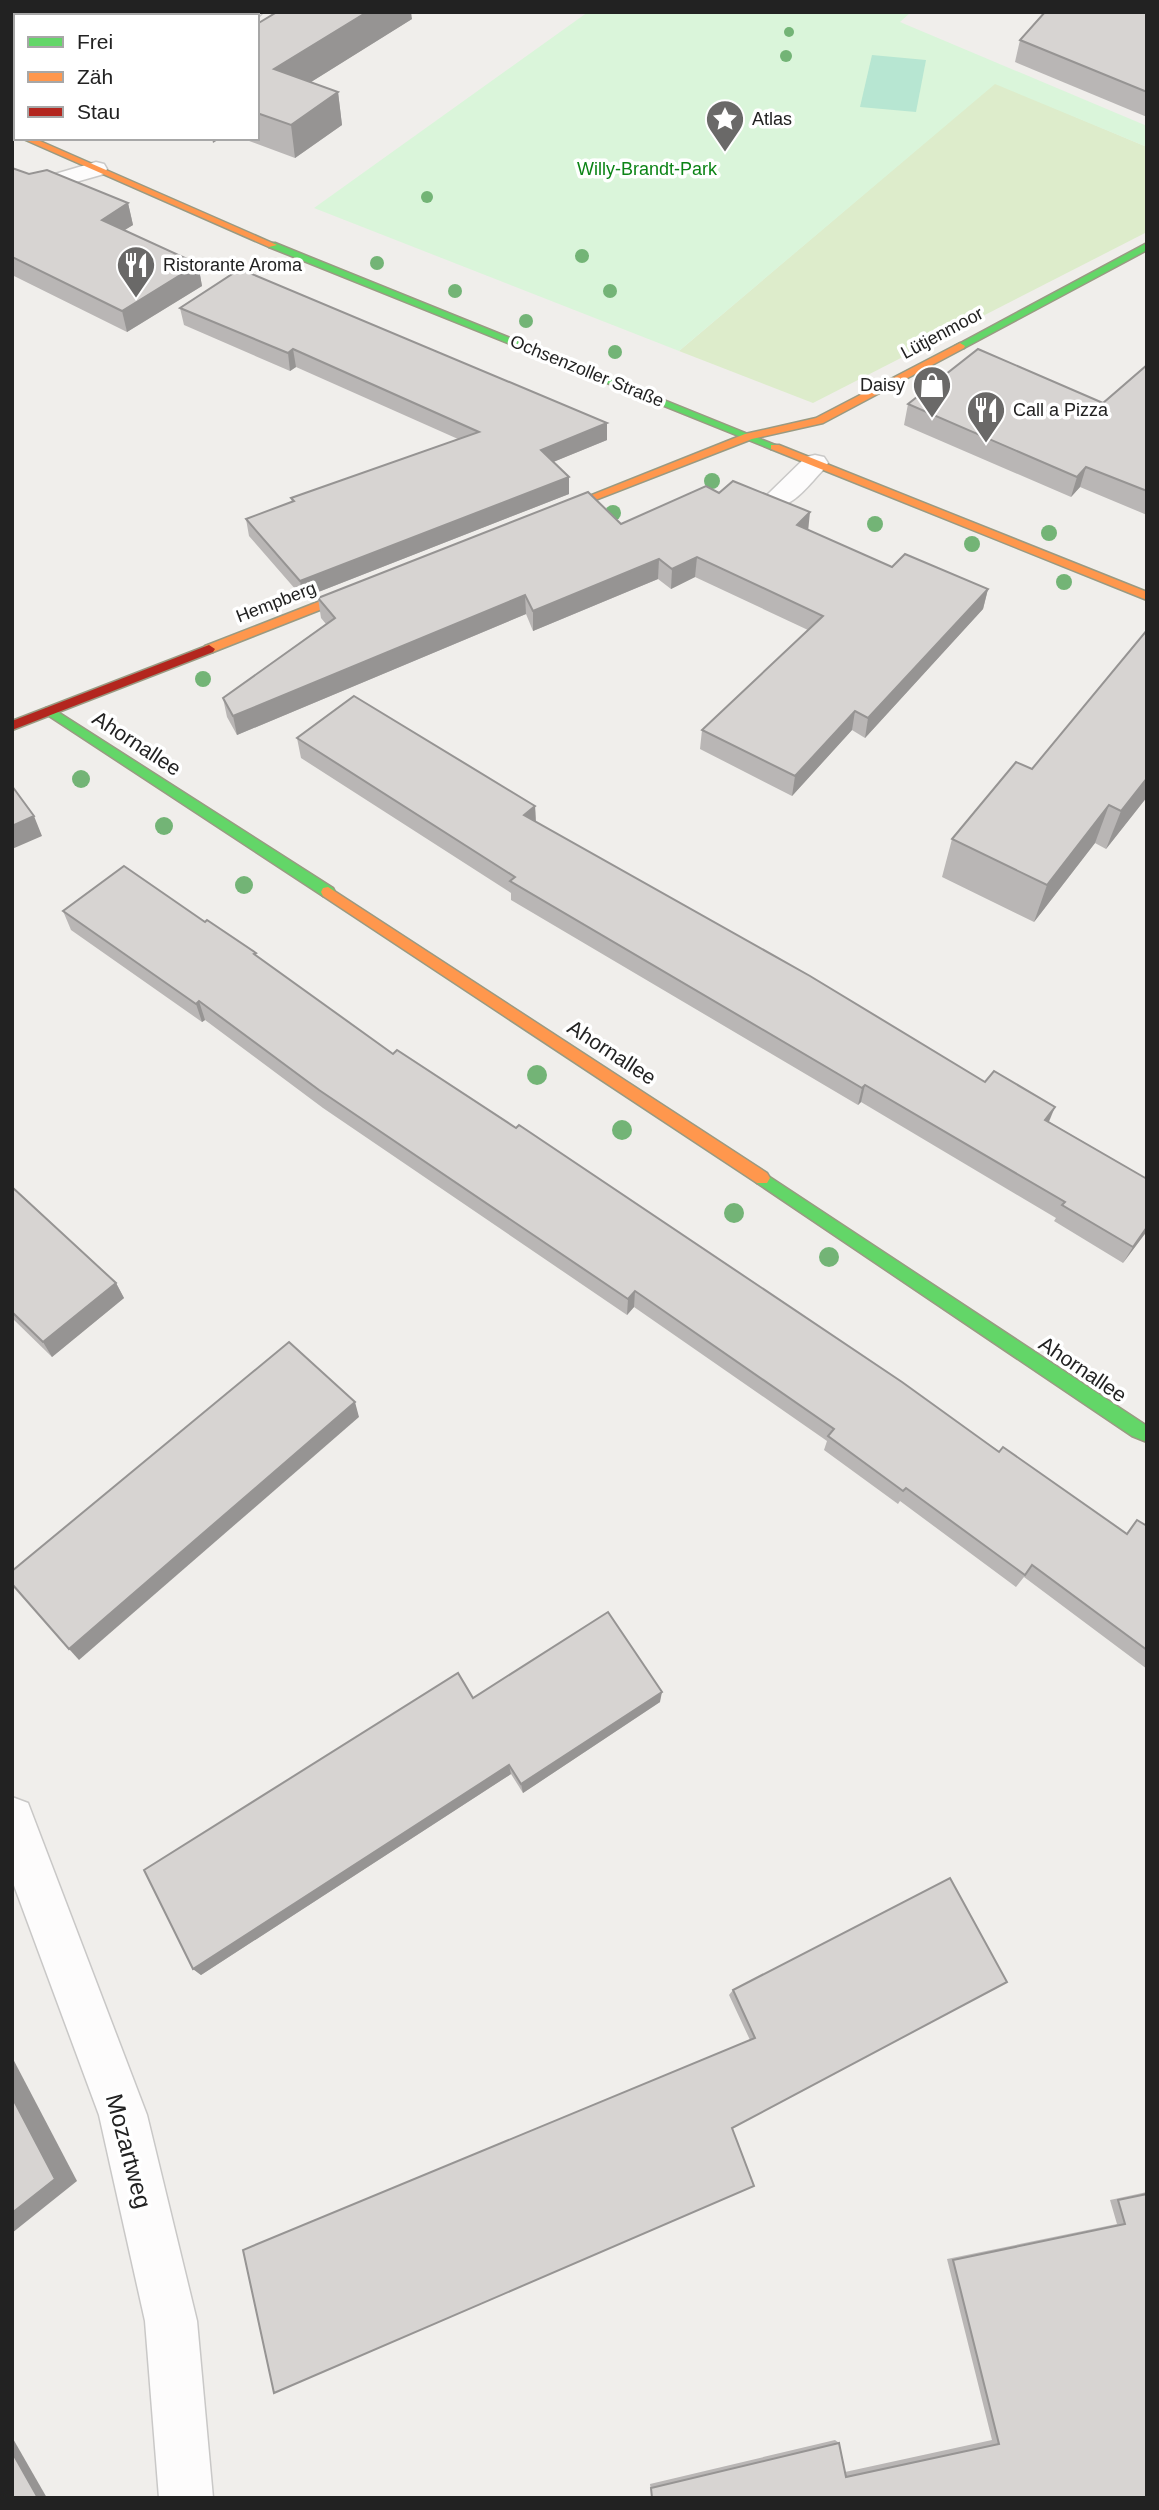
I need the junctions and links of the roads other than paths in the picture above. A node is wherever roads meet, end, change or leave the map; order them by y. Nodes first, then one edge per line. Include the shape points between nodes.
1 (30, 140) edge
2 (96, 169) junction
3 (15, 177) edge
4 (1147, 246) edge
5 (749, 436) junction
6 (815, 463) junction
7 (777, 500) edge
8 (529, 523) edge
9 (387, 579) edge
10 (1147, 596) edge
11 (50, 711) junction
12 (12, 726) edge
13 (1147, 1434) edge
14 (12, 1819) edge
15 (186, 2498) edge

1 - 2 street, Ochsenzoller Straße
2 - 3 lane via 36,186
2 - 5 street, Ochsenzoller Straße via 282,249
4 - 5 street, Lütjenmoor via 819,421
5 - 6 street, Ochsenzoller Straße
5 - 8 street
6 - 7 lane
6 - 10 street, Ochsenzoller Straße
9 - 11 street, Hempberg
11 - 12 street, Hempberg
11 - 13 street, Ahornallee
14 - 15 lane, Mozartweg via 123,2115 171,2321

